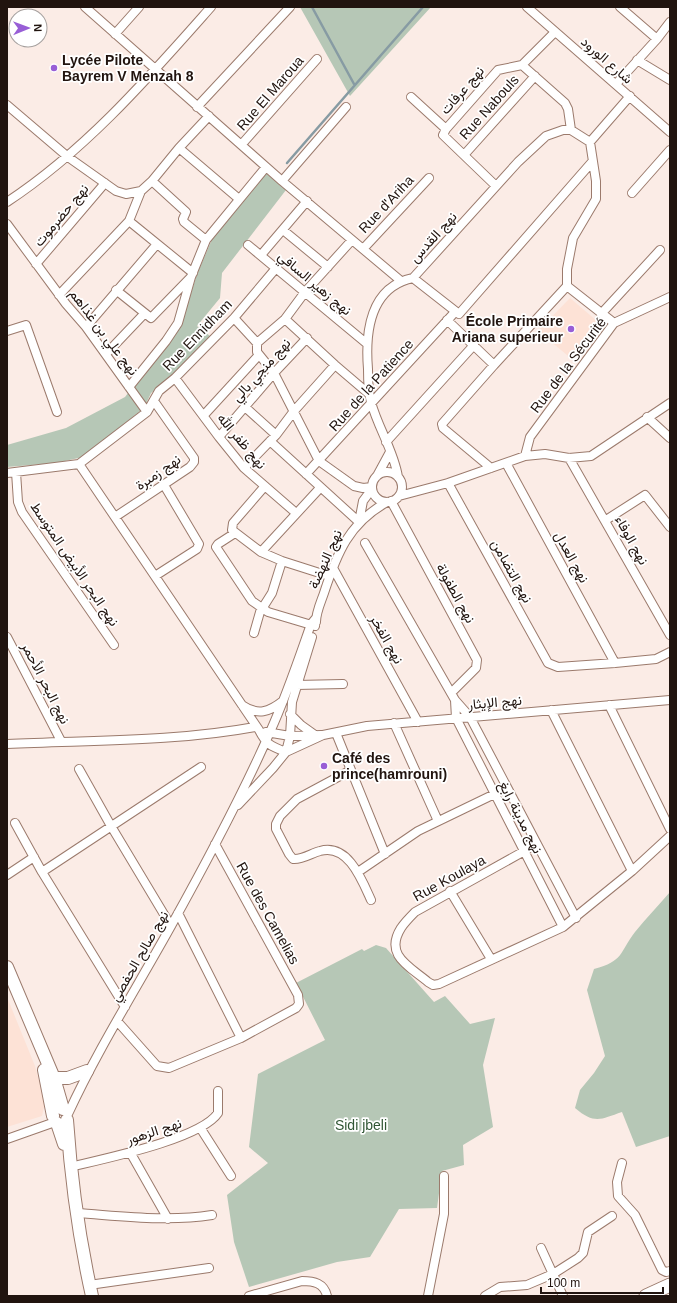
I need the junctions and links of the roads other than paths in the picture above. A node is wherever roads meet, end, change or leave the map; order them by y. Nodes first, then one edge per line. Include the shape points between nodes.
1 (86, 7) edge
2 (139, 7) edge
3 (212, 7) edge
4 (290, 7) edge
5 (527, 7) edge
6 (620, 7) edge
7 (670, 22) edge
8 (555, 32) junction
9 (116, 34) junction
10 (657, 39) junction
11 (317, 58) dead end
12 (638, 60) junction
13 (522, 66) junction
14 (156, 70) junction
15 (535, 76) junction
16 (670, 80) edge
17 (616, 84) junction
18 (630, 96) junction
19 (411, 97) dead end
20 (197, 107) junction
21 (346, 107) dead end
22 (8, 108) edge
23 (209, 116) junction
24 (446, 129) junction
25 (571, 130) junction
26 (670, 132) edge
27 (590, 142) junction
28 (242, 144) junction
29 (179, 148) junction
30 (670, 150) edge
31 (464, 155) junction
32 (68, 157) junction
33 (592, 162) junction
34 (266, 167) junction
35 (428, 178) dead end
36 (152, 181) junction
37 (282, 181) junction
38 (105, 183) junction
39 (496, 186) junction
40 (141, 190) junction
41 (632, 193) dead end
42 (239, 199) junction
43 (307, 201) junction
44 (7, 202) edge
45 (129, 220) junction
46 (7, 224) edge
47 (283, 230) junction
48 (206, 240) junction
49 (352, 240) junction
50 (157, 244) junction
51 (248, 245) dead end
52 (363, 249) junction
53 (660, 250) dead end
54 (261, 255) junction
55 (36, 264) junction
56 (277, 267) junction
57 (328, 267) junction
58 (192, 275) junction
59 (413, 278) junction
60 (401, 281) junction
61 (567, 286) junction
62 (116, 290) junction
63 (305, 292) junction
64 (59, 295) junction
65 (670, 297) edge
66 (455, 312) junction
67 (144, 314) junction
68 (601, 314) junction
69 (234, 318) junction
70 (285, 319) junction
71 (447, 320) junction
72 (614, 323) junction
73 (86, 326) junction
74 (7, 331) edge
75 (308, 338) junction
76 (257, 343) junction
77 (366, 343) junction
78 (474, 344) junction
79 (106, 354) junction
80 (259, 355) junction
81 (334, 365) junction
82 (494, 365) junction
83 (274, 373) junction
84 (175, 378) junction
85 (129, 387) junction
86 (369, 394) junction
87 (154, 401) junction
88 (670, 403) edge
89 (371, 404) junction
90 (245, 407) junction
91 (294, 411) junction
92 (57, 412) dead end
93 (147, 412) junction
94 (204, 415) junction
95 (647, 418) junction
96 (218, 437) junction
97 (273, 438) junction
98 (670, 438) edge
99 (386, 442) junction
100 (390, 452) junction
101 (525, 456) junction
102 (569, 458) junction
103 (320, 461) junction
104 (506, 463) junction
105 (79, 464) junction
106 (244, 468) junction
107 (491, 468) junction
108 (16, 472) junction
109 (7, 473) edge
110 (306, 474) junction
111 (377, 476) junction
112 (398, 477) junction
113 (448, 483) junction
114 (164, 485) junction
115 (265, 486) junction
116 (320, 488) junction
117 (372, 488) junction
118 (399, 496) junction
119 (389, 502) junction
120 (296, 514) junction
121 (115, 517) junction
122 (606, 520) junction
123 (359, 522) junction
124 (670, 527) edge
125 (235, 533) junction
126 (365, 543) dead end
127 (261, 552) junction
128 (282, 561) junction
129 (331, 572) junction
130 (155, 576) junction
131 (261, 608) junction
132 (314, 623) junction
133 (254, 633) dead end
134 (670, 635) edge
135 (7, 636) edge
136 (114, 645) dead end
137 (670, 652) edge
138 (616, 663) junction
139 (343, 684) dead end
140 (296, 685) junction
141 (451, 693) junction
142 (284, 700) junction
143 (455, 700) junction
144 (670, 700) edge
145 (240, 703) junction
146 (609, 706) junction
147 (551, 710) junction
148 (290, 714) junction
149 (470, 717) junction
150 (456, 718) junction
151 (418, 722) junction
152 (394, 723) junction
153 (257, 728) junction
154 (270, 733) junction
155 (336, 733) junction
156 (319, 735) junction
157 (290, 736) junction
158 (61, 741) junction
159 (265, 742) junction
160 (7, 744) edge
161 (286, 752) junction
162 (201, 767) dead end
163 (79, 769) dead end
164 (351, 770) junction
165 (507, 788) junction
166 (494, 793) junction
167 (233, 810) junction
168 (438, 821) junction
169 (16, 823) dead end
170 (110, 826) junction
171 (670, 829) edge
172 (670, 836) edge
173 (215, 844) junction
174 (537, 844) junction
175 (523, 852) junction
176 (385, 854) junction
177 (34, 857) junction
178 (632, 871) junction
179 (42, 872) junction
180 (358, 872) junction
181 (7, 874) edge
182 (450, 891) junction
183 (371, 900) dead end
184 (178, 913) junction
185 (576, 918) junction
186 (171, 926) junction
187 (563, 927) junction
188 (491, 959) junction
189 (7, 967) edge
190 (125, 1007) junction
191 (117, 1021) junction
192 (241, 1038) junction
193 (40, 1046) junction
194 (87, 1071) junction
195 (54, 1078) junction
196 (218, 1091) dead end
197 (61, 1117) junction
198 (201, 1129) junction
199 (7, 1139) edge
200 (130, 1152) junction
201 (622, 1163) dead end
202 (71, 1170) junction
203 (231, 1176) dead end
204 (444, 1176) dead end
205 (77, 1213) junction
206 (212, 1215) dead end
207 (612, 1216) dead end
208 (168, 1219) junction
209 (541, 1248) dead end
210 (209, 1268) dead end
211 (670, 1271) edge
212 (553, 1274) junction
213 (670, 1285) edge
214 (91, 1290) edge
215 (249, 1296) edge
216 (327, 1296) edge
217 (428, 1296) edge
218 (485, 1296) edge
219 (563, 1296) edge
220 (646, 1296) edge

1 - 9 street
2 - 9 street
3 - 14 street
4 - 20 street
5 - 8 street, شارع الورود
6 - 10 street
7 - 10 street
8 - 13 street
8 - 17 street, شارع الورود
9 - 14 street
10 - 12 street
11 - 28 street, Rue El Maroua
12 - 16 street
12 - 17 street
13 - 15 street
13 - 24 street, نهج عرفات via 498,70
14 - 20 street
14 - 32 street
15 - 25 street via 565,102
15 - 31 street, Rue Nabouls
17 - 18 street, شارع الورود
18 - 26 street, شارع الورود
18 - 27 street
19 - 24 street
20 - 23 street
21 - 37 street
22 - 32 street
23 - 28 street
23 - 29 street
24 - 31 street via 443,135
25 - 27 street
25 - 39 street, نهج القدس via 546,136
27 - 33 street
28 - 34 street
29 - 36 street
29 - 42 street
30 - 41 street
31 - 39 street
32 - 38 street
32 - 44 street
33 - 61 street via 596,199 573,238
33 - 66 street, Rue de la Patience via 460,313
34 - 37 street
34 - 42 street, نهج علي بن غذاهم
35 - 52 street, Rue d'Ariha
36 - 40 street
36 - 48 street via 186,212 184,222
37 - 43 street
38 - 40 street via 126,194
38 - 55 street, نهج حضرموت
39 - 59 street, نهج القدس
40 - 45 street
42 - 48 street, نهج علي بن غذاهم
43 - 47 street
43 - 49 street
45 - 50 street
45 - 64 street
46 - 55 street, نهج علي بن غذاهم
47 - 54 street
47 - 57 street
48 - 58 street, نهج علي بن غذاهم
49 - 52 street
49 - 57 street
50 - 58 street
50 - 62 street
51 - 54 street, نهج زهير السافي
52 - 60 street
53 - 68 street
54 - 56 street, نهج زهير السافي
55 - 64 street, نهج علي بن غذاهم
56 - 63 street, نهج زهير السافي
56 - 69 street, Rue Ennidham
57 - 63 street
58 - 67 street via 151,318
58 - 85 street, نهج علي بن غذاهم via 178,323
59 - 60 street, نهج القدس
59 - 66 street
60 - 77 street, نهج القدس via 389,289 379,301
61 - 68 street
61 - 82 street
62 - 67 street
62 - 73 street
63 - 70 street
63 - 77 street, نهج زهير السافي
64 - 73 street, نهج علي بن غذاهم
65 - 72 street, Rue de la Sécurité
66 - 71 street, Rue de la Patience
67 - 79 street
68 - 72 street
69 - 76 street
69 - 84 street, Rue Ennidham
70 - 75 street
70 - 76 street
71 - 78 street
71 - 89 street, Rue de la Patience
72 - 101 street, Rue de la Sécurité via 530,437
73 - 79 street, نهج علي بن غذاهم
74 - 92 street via 26,325
75 - 81 street
75 - 83 street, نهج منجي بالي
76 - 80 street
77 - 86 street, نهج القدس
78 - 82 street
78 - 99 street
79 - 85 street, نهج علي بن غذاهم
80 - 83 street
80 - 94 street
81 - 86 street
81 - 91 street
82 - 107 street via 442,425
83 - 90 street, نهج منجي بالي
83 - 91 street
84 - 87 street, Rue Ennidham via 159,391
84 - 94 street, نهج ظفر الله
85 - 93 street
86 - 89 street, نهج القدس
87 - 93 street, Rue Ennidham
87 - 114 street, نهج زمبرة via 194,458 190,467
88 - 95 street
89 - 99 street, نهج القدس
89 - 103 street, Rue de la Patience
90 - 96 street, نهج منجي بالي
90 - 97 street
91 - 97 street
91 - 103 street
93 - 105 street, Rue Ennidham
94 - 96 street, نهج ظفر الله
95 - 98 street
95 - 102 street via 594,454
96 - 106 street, نهج ظفر الله
97 - 106 street
97 - 110 street
99 - 100 street, نهج القدس
100 - 111 street
100 - 112 street, نهج القدس
101 - 102 street via 550,454
101 - 104 street
102 - 122 street, نهج الوفاء
103 - 110 street, Rue de la Patience
103 - 117 street via 354,486
104 - 107 street
104 - 138 street, نهج العدل
105 - 108 street
105 - 121 street
106 - 115 street, نهج ظفر الله
107 - 113 street
108 - 109 street
108 - 136 street, نهج البحر الأبيض المتوسط via 18,502 22,512
110 - 116 street
111 - 112 street via 388,472
111 - 117 street
112 - 118 street via 402,486
113 - 118 street
113 - 138 street, نهج التضامن via 544,659 558,667
114 - 121 street, نهج زمبرة
114 - 130 street via 200,544 197,549
115 - 120 street, نهج ظفر الله
115 - 125 street via 233,523 232,530
116 - 120 street
116 - 123 street
117 - 119 street via 377,498
117 - 123 street via 363,501
118 - 119 street
119 - 123 street, نهج النهضة
119 - 141 street, نهج الطفولة via 478,660 476,668
120 - 127 street
121 - 130 street
122 - 124 street via 645,495
122 - 134 street, نهج الوفاء
123 - 129 street, نهج النهضة via 344,543
125 - 127 street
125 - 131 street via 216,547 246,594
126 - 141 street
127 - 128 street
128 - 129 street
128 - 131 street via 272,593
129 - 132 street, نهج النهضة
129 - 151 street, نهج الفخر
130 - 145 street
131 - 132 street
131 - 133 street
132 - 140 street, نهج صالح الحفصي
132 - 142 street, نهج صالح الحفصي
135 - 158 street, نهج البحر الأحمر
137 - 138 street via 656,659
139 - 140 street
140 - 148 street, نهج صالح الحفصي
141 - 143 street
142 - 145 street via 264,712 249,710
142 - 154 street, نهج صالح الحفصي
143 - 149 street, نهج مدينة رابغ
143 - 150 street
144 - 146 street, نهج الإيثار
145 - 153 street
146 - 147 street, نهج الإيثار
146 - 171 street
147 - 149 street, نهج الإيثار
147 - 178 street
148 - 156 street via 301,725
148 - 157 street, نهج صالح الحفصي
149 - 150 street, نهج الإيثار
149 - 165 street, نهج مدينة رابغ
150 - 151 street, نهج الإيثار
150 - 166 street, نهج مدينة رابغ
151 - 152 street, نهج الإيثار
152 - 155 street, نهج الإيثار
152 - 168 street
153 - 154 street
153 - 158 street via 218,734 112,741
153 - 159 street
154 - 157 street
154 - 159 street, نهج صالح الحفصي
155 - 156 street, نهج الإيثار
155 - 164 street
156 - 157 street
156 - 161 street
157 - 161 street, نهج صالح الحفصي
158 - 160 street
159 - 161 street
159 - 167 street, نهج صالح الحفصي
161 - 167 street, نهج صالح الحفصي
162 - 170 street
163 - 170 street
164 - 176 street
164 - 180 street via 292,802 278,820 276,829 293,859 333,850 342,855
165 - 166 street
165 - 174 street, نهج مدينة رابغ
166 - 168 street
166 - 175 street, نهج مدينة رابغ
167 - 173 street, نهج صالح الحفصي
168 - 176 street via 418,831
169 - 177 street
170 - 179 street
170 - 186 street
172 - 178 street, Rue Koulaya
173 - 184 street, نهج صالح الحفصي
173 - 192 street, Rue des Camelias via 298,995 299,1004 296,1008
174 - 175 street, Rue Koulaya
174 - 185 street, نهج مدينة رابغ
175 - 182 street, Rue Koulaya
175 - 187 street, نهج مدينة رابغ
176 - 180 street
177 - 179 street
177 - 181 street
178 - 185 street, Rue Koulaya
179 - 190 street
180 - 183 street
182 - 188 street
182 - 188 street, Rue Koulaya via 410,916 396,938 395,951 433,985
184 - 186 street, نهج صالح الحفصي
184 - 192 street
185 - 187 street, Rue Koulaya
186 - 190 street, نهج صالح الحفصي
187 - 188 street, Rue Koulaya
189 - 193 main road
190 - 191 street, نهج صالح الحفصي
191 - 192 street via 157,1066 163,1068 169,1068
191 - 194 street, نهج صالح الحفصي
193 - 195 main road
193 - 197 main road
194 - 195 main road via 68,1078
194 - 197 street, نهج صالح الحفصي
195 - 197 main road
196 - 198 street, نهج الزهور via 218,1114
197 - 199 street
197 - 202 main road
198 - 200 street, نهج الزهور
198 - 203 street
200 - 202 street, نهج الزهور
200 - 208 street
201 - 211 street via 617,1182 618,1196 637,1219 662,1270
202 - 205 main road
204 - 217 street via 444,1214
205 - 208 street
205 - 214 main road
206 - 208 street
207 - 212 street via 588,1232 583,1253 578,1258
209 - 212 street
210 - 214 street
212 - 218 street via 527,1285 500,1287
212 - 219 street
213 - 220 main road
215 - 216 street via 310,1281 319,1284

